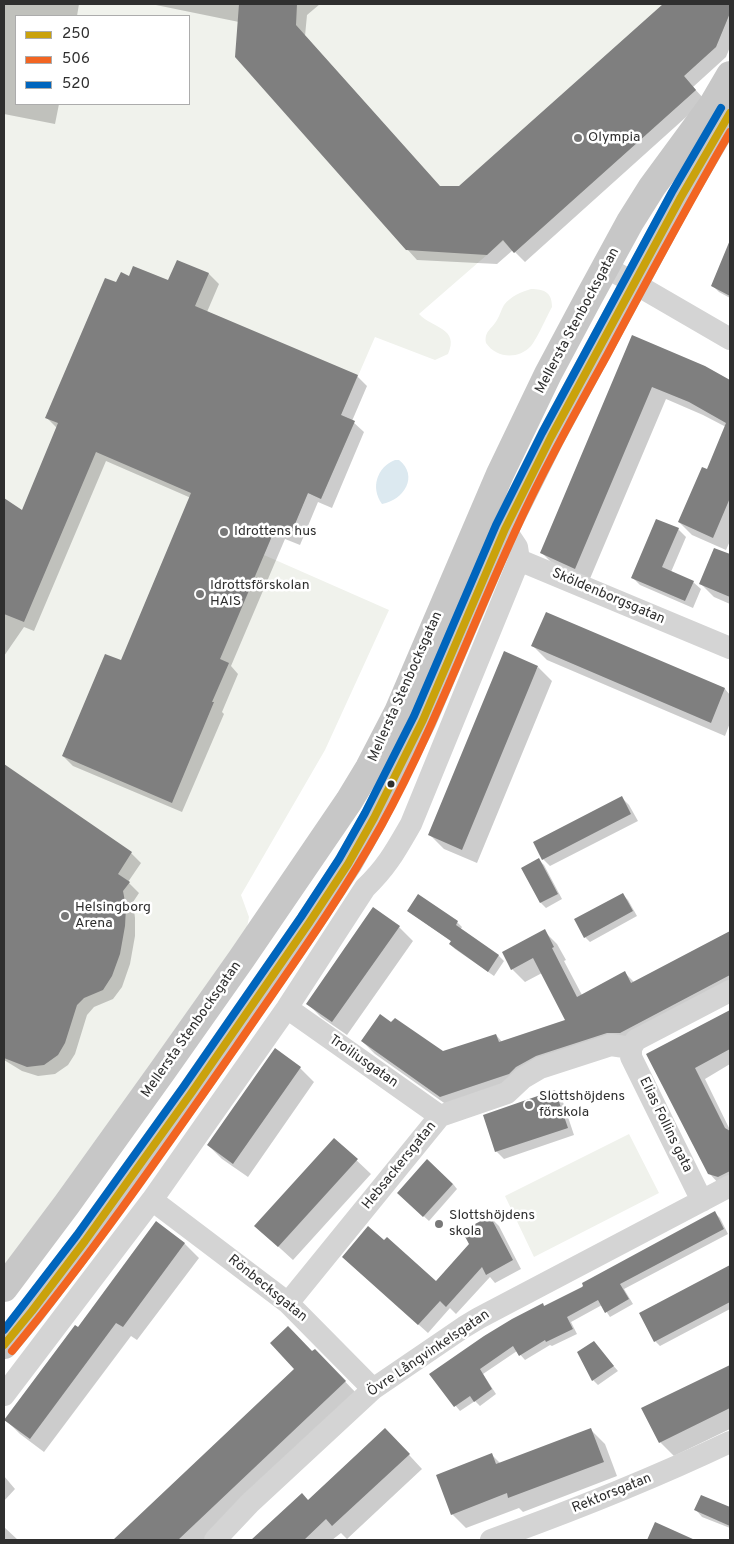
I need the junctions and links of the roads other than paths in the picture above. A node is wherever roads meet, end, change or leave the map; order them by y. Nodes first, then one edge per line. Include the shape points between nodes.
1 (730, 75) edge
2 (730, 113) edge
3 (606, 267) junction
4 (634, 284) junction
5 (730, 340) edge
6 (505, 529) junction
7 (519, 560) junction
8 (730, 648) edge
9 (730, 991) edge
10 (287, 1008) junction
11 (630, 1048) junction
12 (440, 1116) junction
13 (730, 1186) edge
14 (152, 1200) junction
15 (702, 1201) junction
16 (4, 1288) edge
17 (288, 1303) junction
18 (4, 1345) edge
19 (373, 1389) junction
20 (4, 1395) edge
21 (730, 1442) edge
22 (215, 1540) edge
23 (491, 1540) edge

1 - 3 main road, Mellersta Stenbocksgatan via 630,222
2 - 4 main road, Mellersta Stenbocksgatan
3 - 4 street
3 - 16 main road, Mellersta Stenbocksgatan via 548,374 482,515 398,712 350,801 163,1070
4 - 5 street
4 - 6 main road, Mellersta Stenbocksgatan
6 - 7 street via 517,547
6 - 18 main road, Mellersta Stenbocksgatan via 423,720 348,864 181,1108 85,1242
7 - 8 street, Sköldenborgsgatan
7 - 10 street via 411,824 388,863 365,888
9 - 11 street via 636,1040
10 - 12 street, Troiliusgatan
10 - 14 street
11 - 12 street, Hebsackersgatan via 611,1045 540,1068 507,1093
11 - 15 street, Elias Follins gata via 630,1055
12 - 17 street, Hebsackersgatan
13 - 15 street, Övre Långvinkelsgatan
14 - 17 street, Rönbecksgatan
14 - 20 street
15 - 19 street, Övre Långvinkelsgatan via 479,1318
17 - 19 street, Rönbecksgatan
19 - 22 street, Övre Långvinkelsgatan via 250,1503
21 - 23 street, Rektorsgatan via 631,1487

